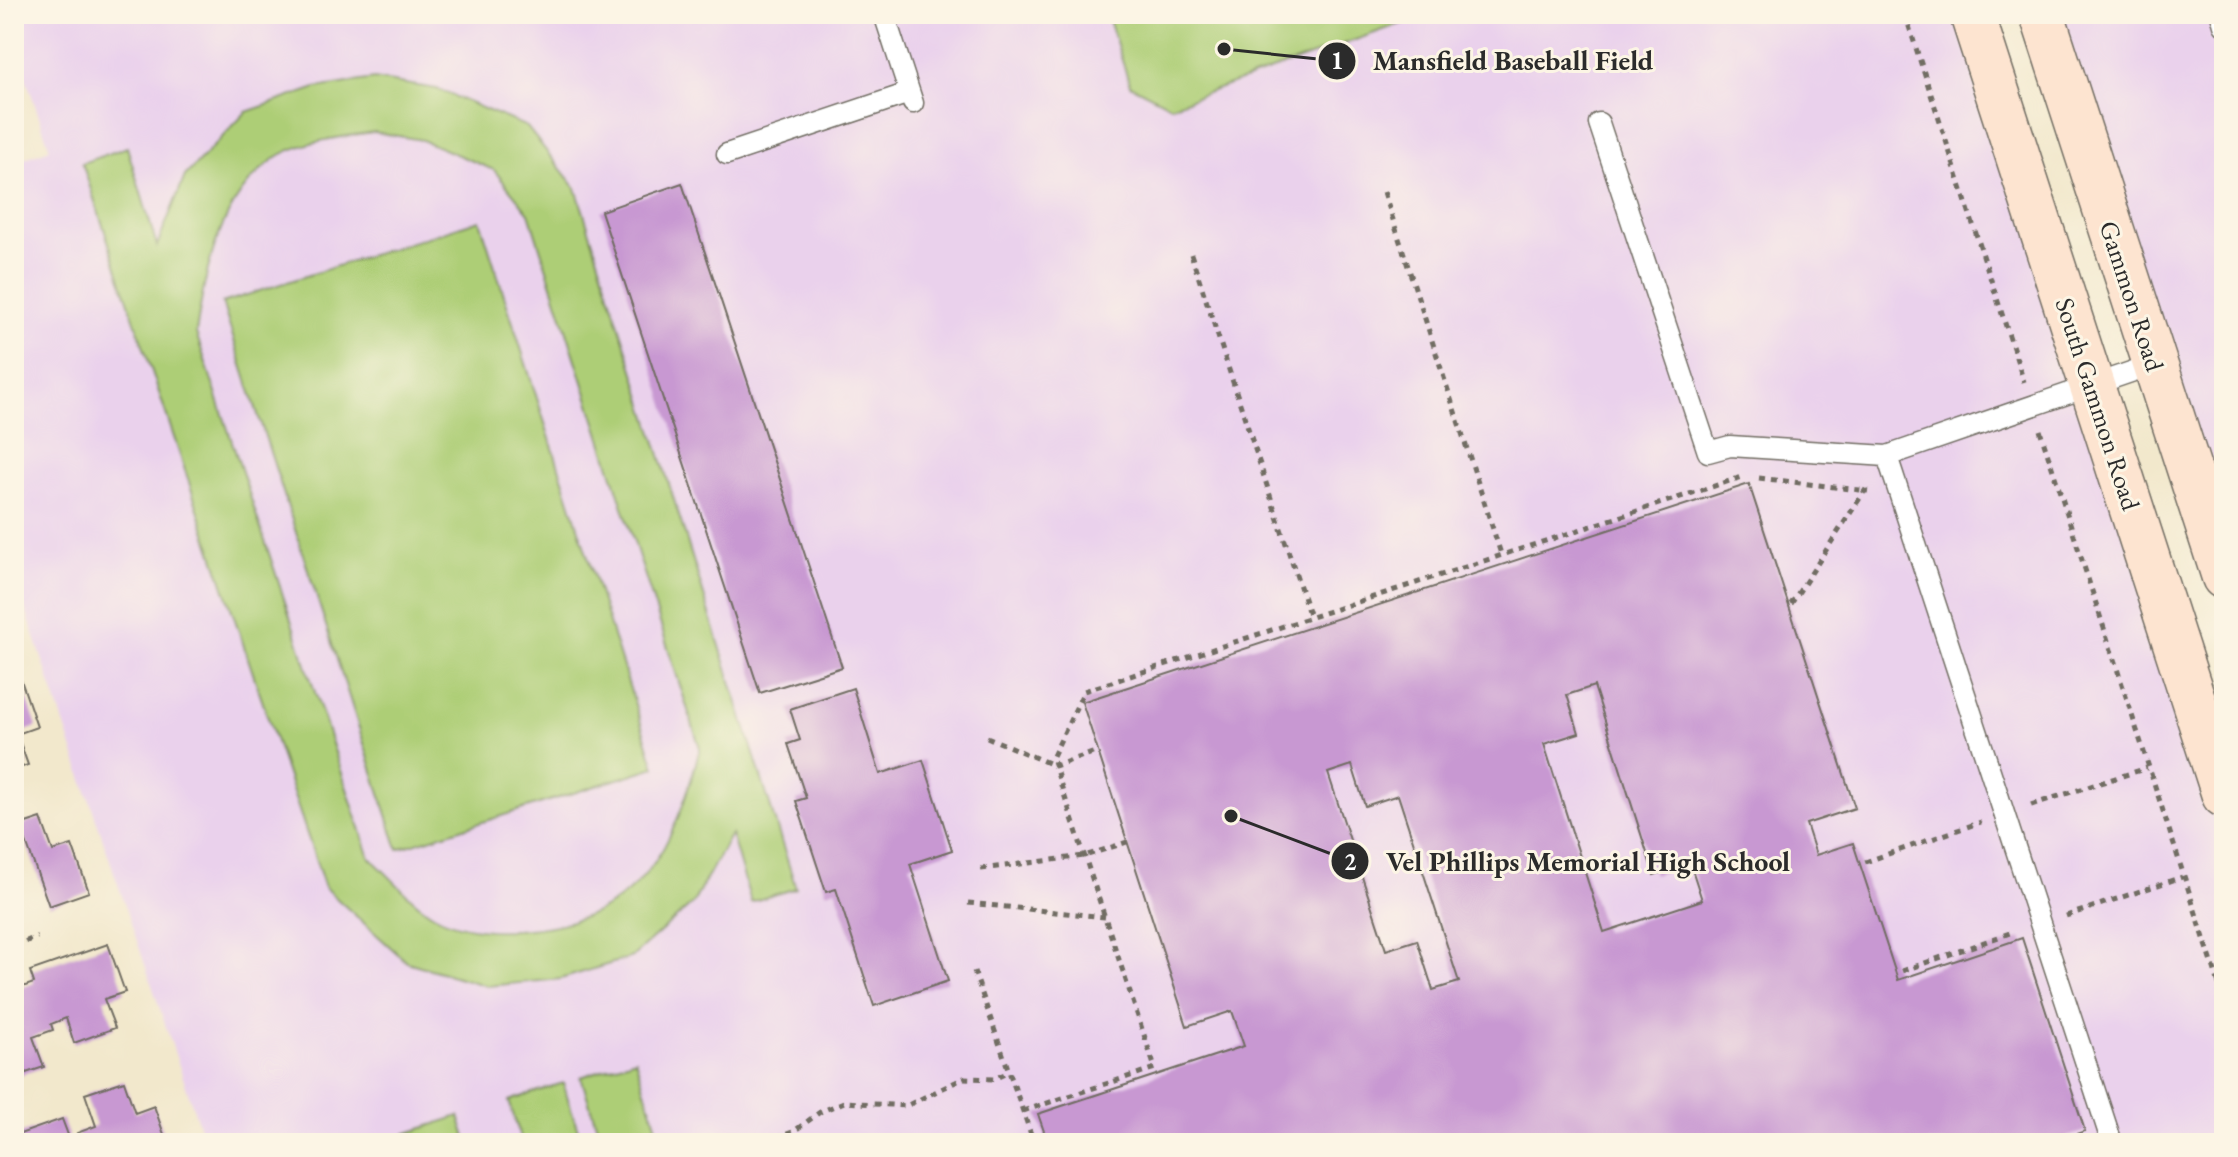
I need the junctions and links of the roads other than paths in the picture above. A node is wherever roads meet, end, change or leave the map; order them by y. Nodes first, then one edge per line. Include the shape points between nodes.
1 (884, 14) edge
2 (1972, 14) edge
3 (2042, 14) edge
4 (2221, 14) edge
5 (2224, 25) edge
6 (1599, 123) dead end
7 (727, 154) dead end
8 (2154, 364) junction
9 (2092, 384) junction
10 (1887, 456) junction
11 (2224, 577) edge
12 (2224, 795) edge
13 (2112, 1143) edge

1 - 7 lane via 911,98
2 - 9 main road, South Gammon Road
3 - 8 main road, Gammon Road
4 - 5 lane
6 - 10 lane via 1708,452 1730,446
8 - 9 lane
8 - 11 main road, Gammon Road
9 - 10 lane
9 - 12 main road, South Gammon Road
10 - 13 lane

